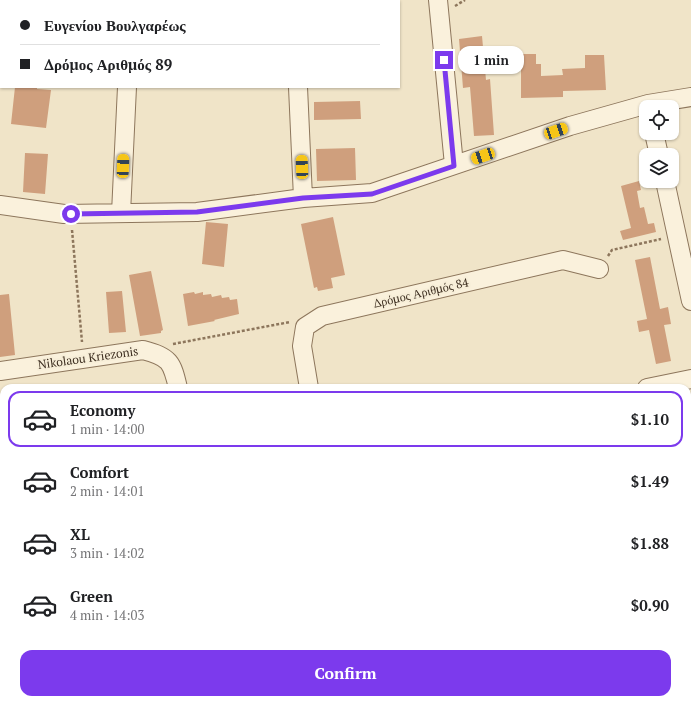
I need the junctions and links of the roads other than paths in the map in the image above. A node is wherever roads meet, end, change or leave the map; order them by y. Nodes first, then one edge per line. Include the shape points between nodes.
1 (438, 0) edge
2 (127, 88) edge
3 (298, 88) edge
4 (691, 97) edge
5 (675, 100) edge
6 (639, 107) edge
7 (454, 166) junction
8 (668, 188) edge
9 (303, 198) junction
10 (0, 205) edge
11 (121, 213) junction
12 (684, 234) edge
13 (599, 269) road end
14 (691, 301) edge
15 (0, 371) edge
16 (691, 379) edge
17 (177, 384) edge
18 (308, 384) edge
19 (667, 384) edge

1 - 7 street
2 - 11 street
3 - 9 street
4 - 5 street
6 - 7 street via 570,126
7 - 9 street via 372,194
8 - 12 street
9 - 11 street via 197,212
10 - 11 street via 71,214
12 - 14 street
13 - 18 street, Δρόμος Αριθμός 84 via 563,260 322,316 305,327 302,346
15 - 17 street, Nikolaou Kriezonis via 143,350 161,354 174,369
16 - 19 street

